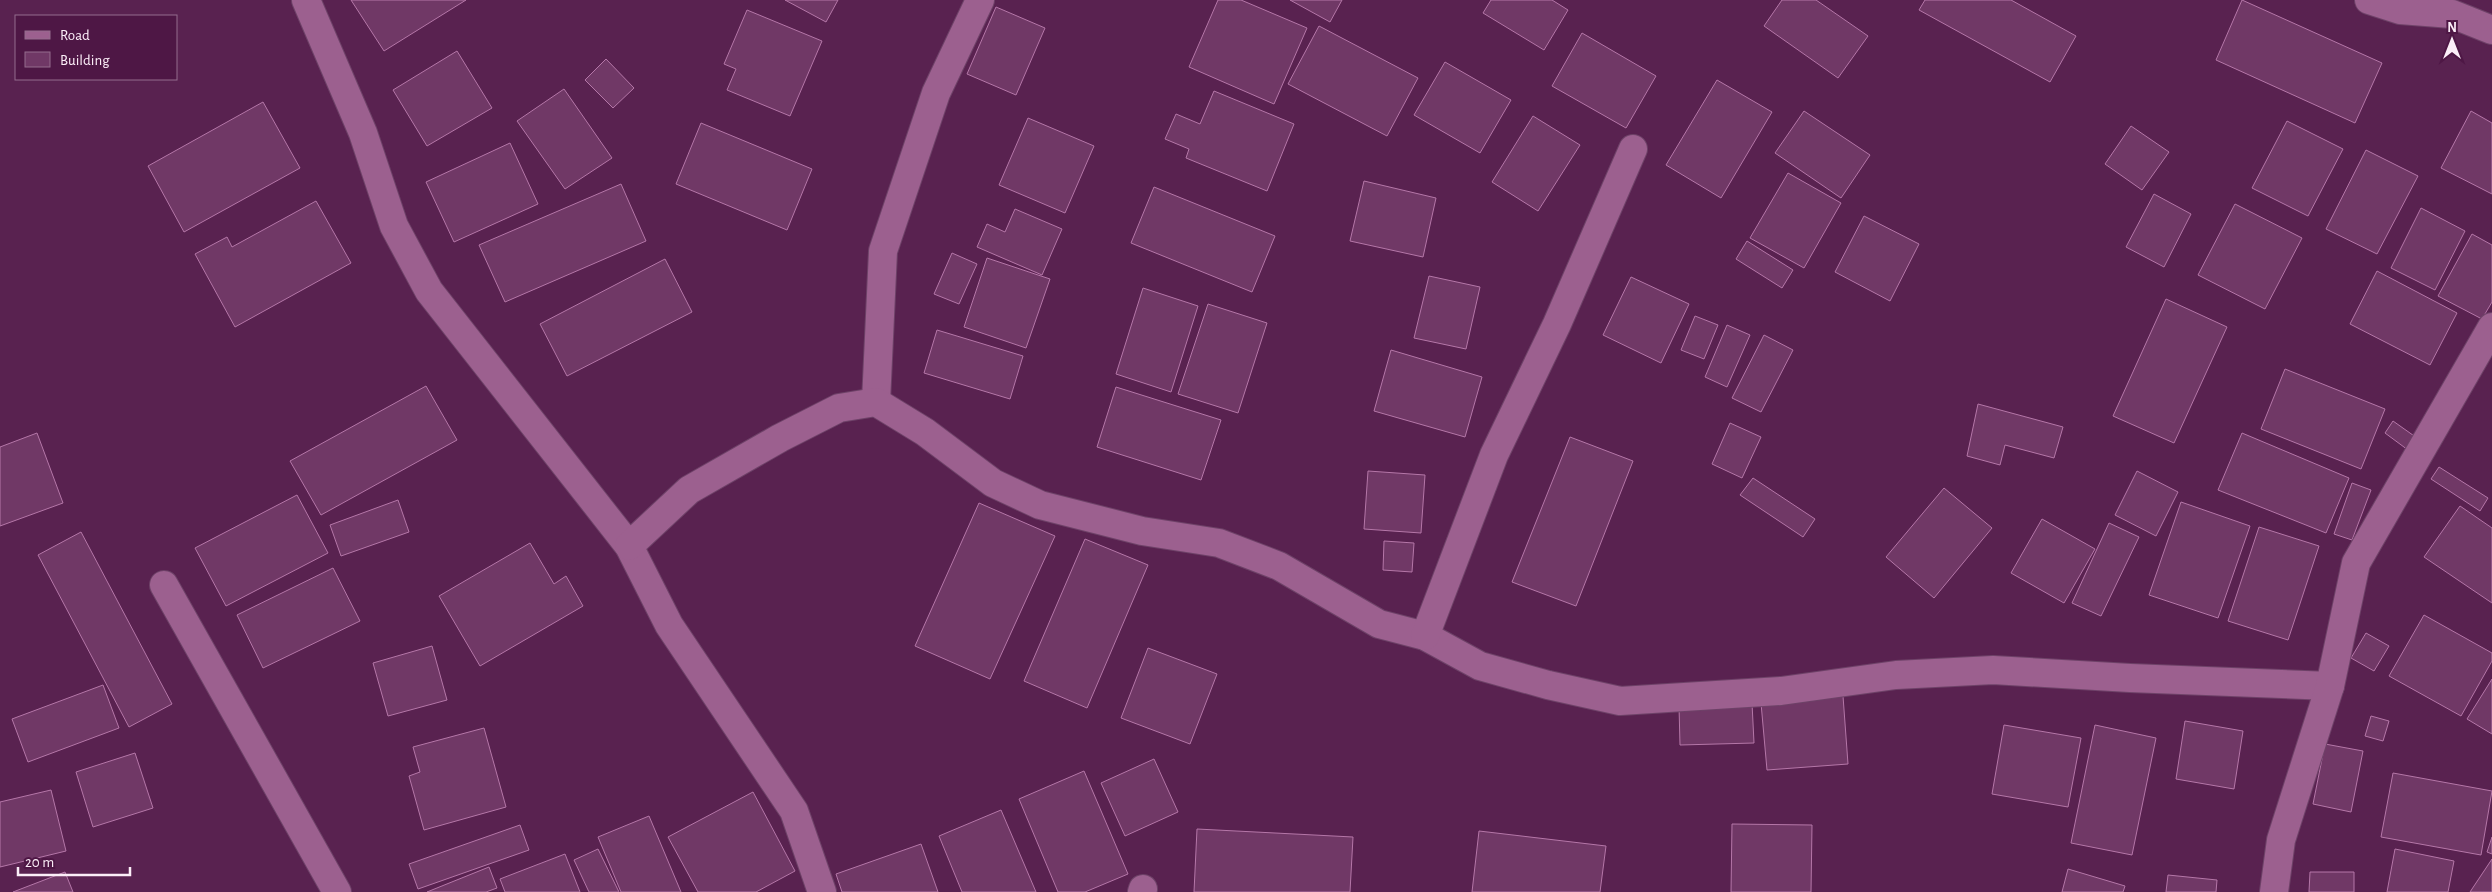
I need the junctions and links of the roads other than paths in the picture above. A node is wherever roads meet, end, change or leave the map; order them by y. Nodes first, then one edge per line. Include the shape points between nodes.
1 (306, 0) edge
2 (980, 0) edge
3 (2369, 0) edge
4 (2492, 30) edge
5 (1633, 149) dead end
6 (2492, 327) edge
7 (876, 402) junction
8 (630, 546) junction
9 (164, 585) dead end
10 (1425, 636) junction
11 (2330, 686) junction
12 (337, 892) edge
13 (822, 892) edge
14 (2274, 892) edge

1 - 8 street via 363,133 394,226 429,290
2 - 7 street via 936,93 883,251
3 - 4 street via 2400,10 2452,14
5 - 10 street via 1557,324 1494,455
6 - 11 street via 2356,563
7 - 8 street via 839,408 689,490
7 - 10 street via 925,432 993,483 1040,505 1142,531 1219,543 1279,566 1379,624
8 - 13 street via 669,625 794,810
9 - 12 street
10 - 11 street via 1480,666 1620,701 1781,691 1896,675 1993,670
11 - 14 street via 2281,840

